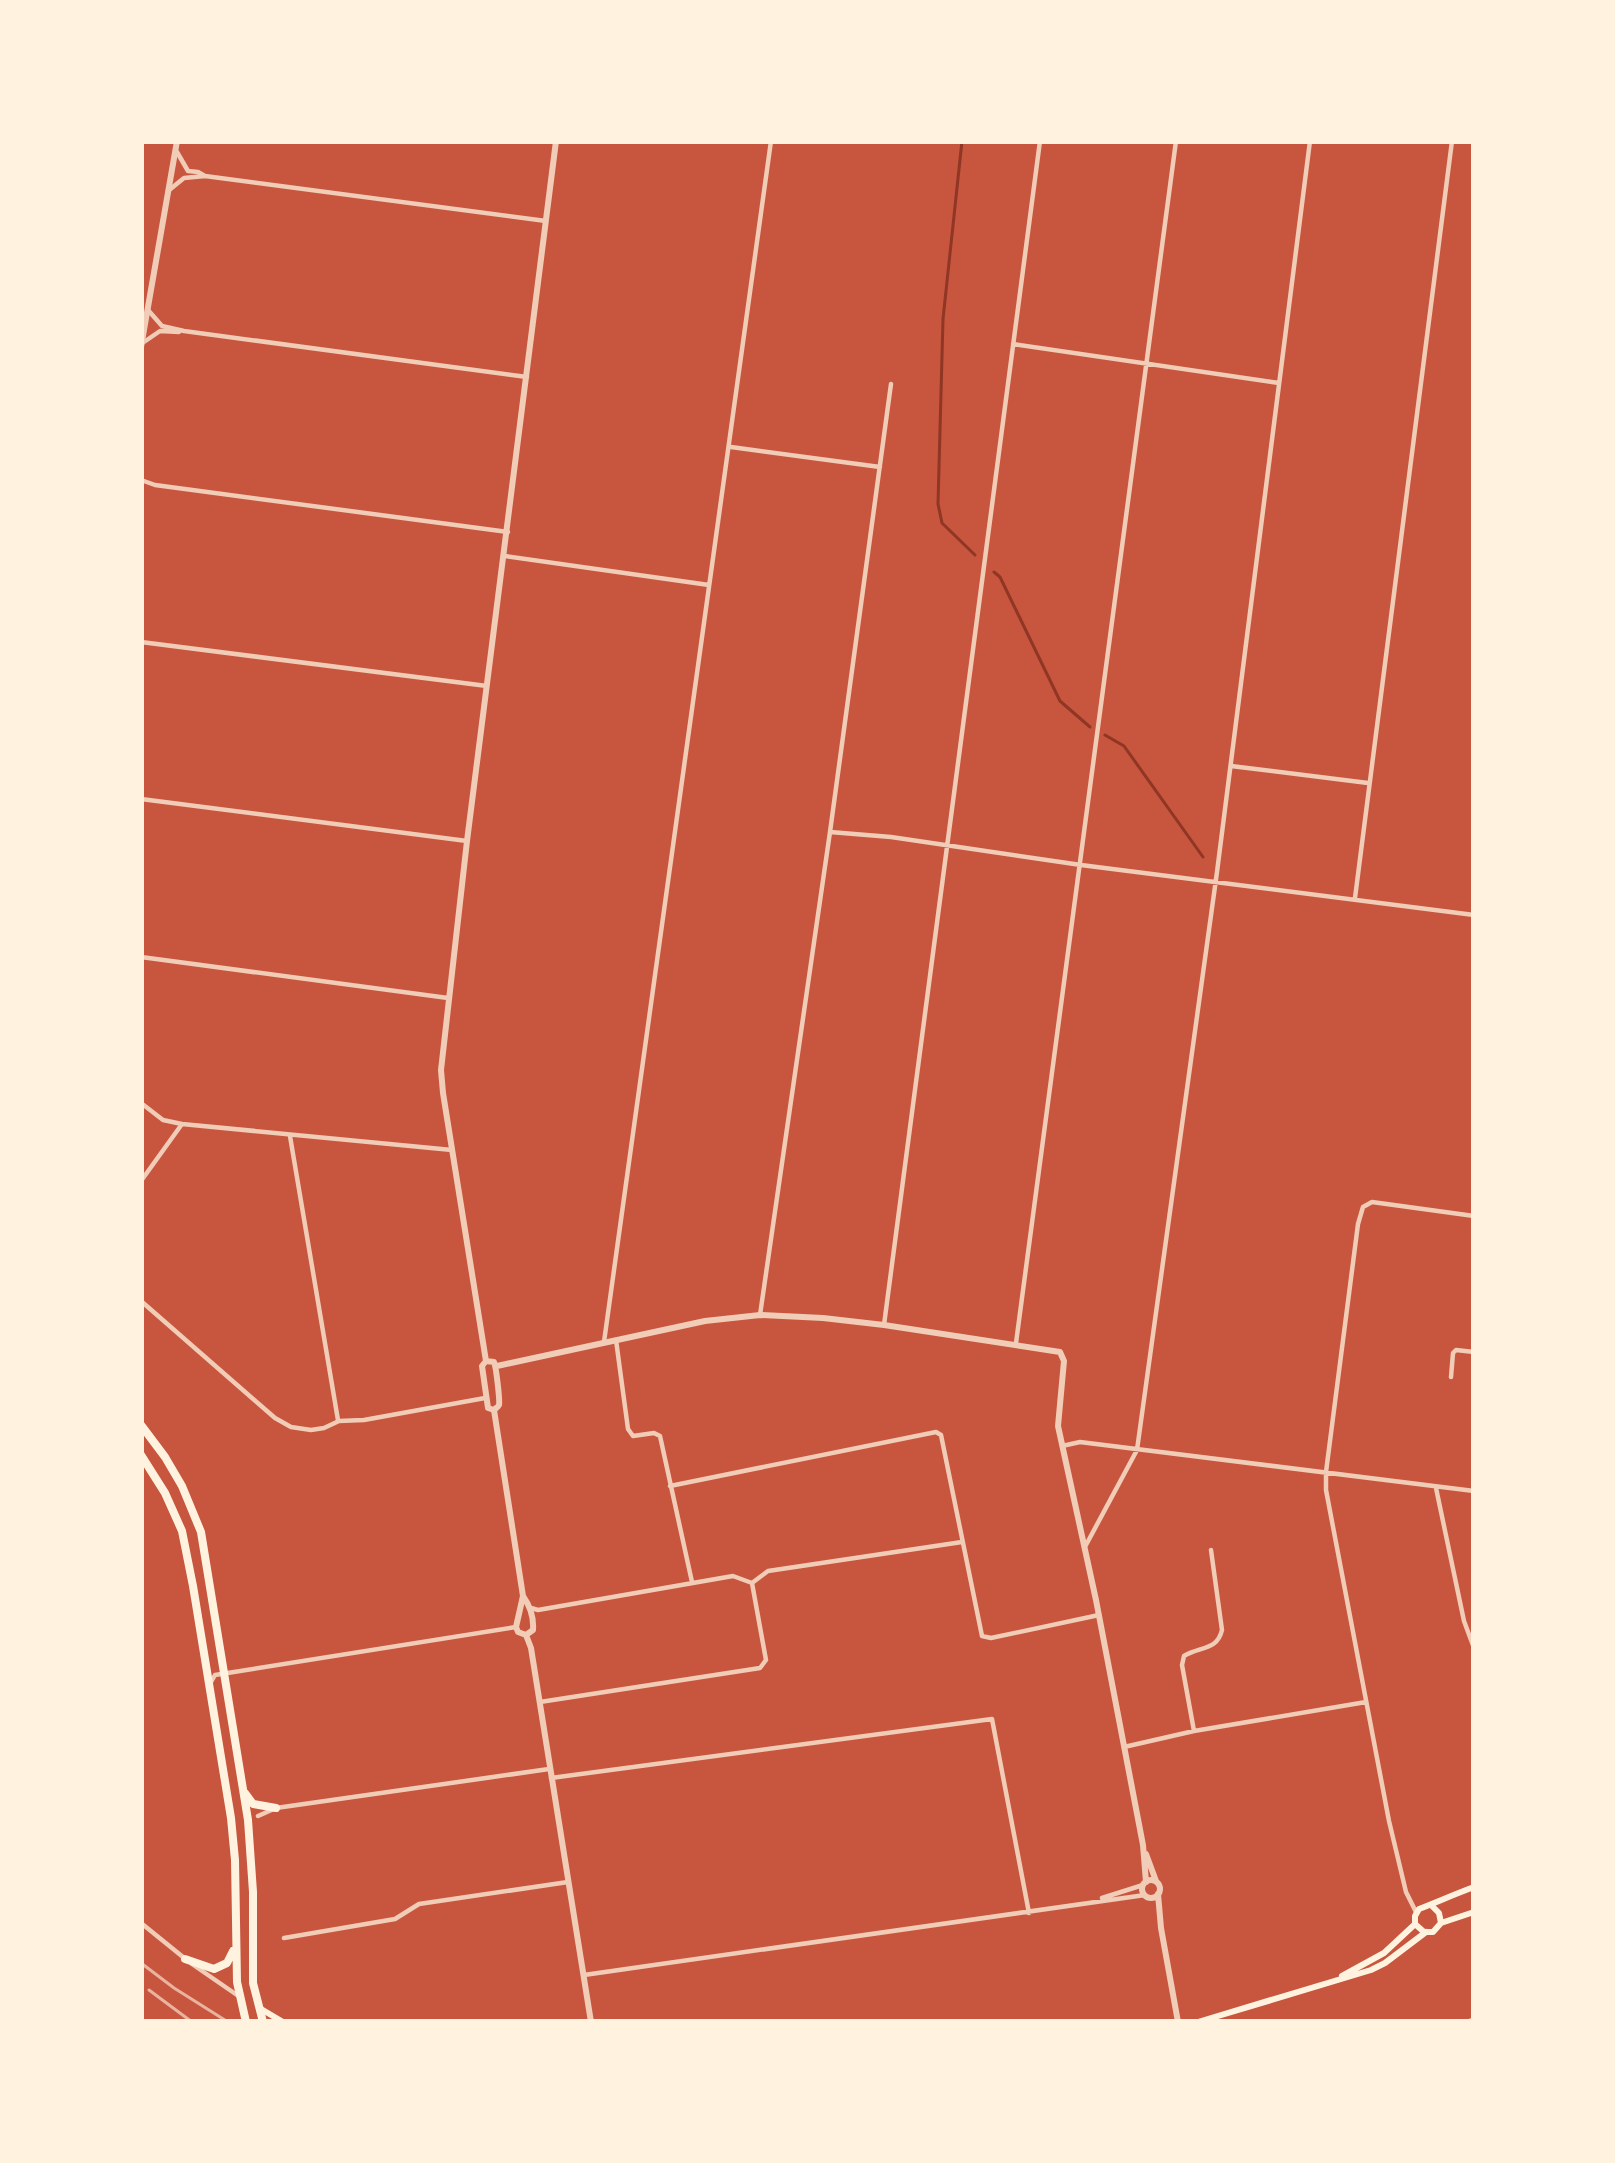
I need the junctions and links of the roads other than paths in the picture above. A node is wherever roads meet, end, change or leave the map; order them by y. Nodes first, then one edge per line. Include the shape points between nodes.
1 (556, 141) edge
2 (771, 141) edge
3 (1040, 141) edge
4 (1176, 141) edge
5 (1310, 141) edge
6 (1453, 141) edge
7 (176, 144) edge
8 (205, 176) junction
9 (168, 191) junction
10 (546, 221) junction
11 (148, 309) junction
12 (184, 332) junction
13 (1013, 344) junction
14 (141, 345) edge
15 (1147, 363) junction
16 (527, 376) junction
17 (1279, 383) junction
18 (890, 384) dead end
19 (729, 446) junction
20 (880, 467) junction
21 (141, 483) edge
22 (508, 532) junction
23 (505, 556) junction
24 (709, 585) junction
25 (141, 642) edge
26 (488, 686) junction
27 (1231, 766) junction
28 (1370, 783) junction
29 (141, 799) edge
30 (830, 832) junction
31 (467, 841) junction
32 (947, 844) junction
33 (1081, 865) junction
34 (1216, 882) junction
35 (1355, 898) junction
36 (1474, 915) edge
37 (141, 957) edge
38 (448, 998) junction
39 (141, 1103) edge
40 (182, 1124) junction
41 (290, 1136) junction
42 (452, 1150) junction
43 (141, 1180) edge
44 (1474, 1216) edge
45 (141, 1301) edge
46 (760, 1316) junction
47 (884, 1325) junction
48 (616, 1340) junction
49 (604, 1342) junction
50 (1016, 1344) junction
51 (1474, 1352) edge
52 (487, 1361) junction
53 (497, 1366) junction
54 (1450, 1377) dead end
55 (485, 1398) junction
56 (494, 1410) junction
57 (338, 1421) junction
58 (141, 1425) edge
59 (1062, 1445) junction
60 (1137, 1450) junction
61 (141, 1455) edge
62 (1326, 1472) junction
63 (670, 1486) junction
64 (1436, 1488) junction
65 (1474, 1492) edge
66 (963, 1542) junction
67 (1085, 1548) junction
68 (1210, 1550) dead end
69 (692, 1582) junction
70 (752, 1583) junction
71 (523, 1596) junction
72 (531, 1608) junction
73 (1099, 1615) junction
74 (532, 1622) junction
75 (517, 1623) junction
76 (526, 1635) junction
77 (1474, 1648) edge
78 (226, 1673) junction
79 (209, 1686) junction
80 (539, 1702) junction
81 (1366, 1702) junction
82 (1194, 1731) junction
83 (1124, 1747) junction
84 (549, 1768) junction
85 (551, 1778) junction
86 (244, 1791) junction
87 (276, 1808) junction
88 (258, 1816) dead end
89 (568, 1882) junction
90 (1148, 1883) junction
91 (1474, 1887) edge
92 (1158, 1894) junction
93 (1146, 1896) junction
94 (1085, 1903) junction
95 (1432, 1906) junction
96 (1416, 1912) junction
97 (1474, 1912) edge
98 (1029, 1913) junction
99 (141, 1923) edge
100 (1441, 1923) junction
101 (1415, 1924) junction
102 (1161, 1928) junction
103 (1426, 1932) junction
104 (284, 1938) dead end
105 (235, 1943) junction
106 (185, 1959) junction
107 (584, 1975) junction
108 (253, 1978) junction
109 (1328, 1983) junction
110 (238, 1996) junction
111 (258, 2007) junction
112 (1223, 2014) junction
113 (246, 2022) edge
114 (263, 2022) edge
115 (284, 2022) edge
116 (591, 2022) edge
117 (1182, 2022) edge
118 (1198, 2022) edge
119 (1209, 2022) edge

1 - 10 street
2 - 19 street
3 - 13 street
4 - 15 street
5 - 17 street
6 - 28 street
7 - 8 street via 188,171
7 - 9 street
8 - 9 street via 184,178
8 - 10 street
9 - 11 street
10 - 16 street
11 - 12 street via 162,326
11 - 14 street
12 - 14 street via 160,332
12 - 16 street
13 - 15 street
13 - 32 street
15 - 17 street
15 - 33 street
16 - 22 street
17 - 27 street
18 - 20 street
19 - 20 street
19 - 24 street
20 - 30 street
21 - 22 street
22 - 23 street
23 - 24 street
23 - 26 street
24 - 49 street
25 - 26 street
26 - 31 street
27 - 28 street
27 - 34 street
28 - 35 street
29 - 31 street
30 - 32 street
30 - 46 street
31 - 38 street
32 - 33 street
32 - 47 street
33 - 34 street
33 - 50 street
34 - 35 street
34 - 60 street
35 - 36 street
37 - 38 street
38 - 42 street via 441,1070
39 - 40 street
40 - 41 street
40 - 43 street
41 - 42 street
41 - 57 street
42 - 52 street
44 - 62 street via 1363,1207
45 - 57 street via 283,1423 311,1430
46 - 47 street
46 - 48 street
47 - 50 street
48 - 49 street
48 - 63 street via 630,1433 658,1434
49 - 53 street
50 - 59 street via 1060,1352
51 - 54 street via 1456,1350
52 - 53 street
52 - 55 street
53 - 56 street
55 - 56 street
55 - 57 street
56 - 71 street
58 - 78 highway via 201,1532
59 - 60 street
59 - 67 street
60 - 62 street
60 - 67 street
61 - 79 highway via 182,1531
62 - 64 street
62 - 81 street
63 - 66 street via 936,1432
63 - 69 street
64 - 65 street
64 - 77 street
66 - 70 street via 768,1571
66 - 73 street via 982,1636
67 - 73 street
68 - 82 street via 1222,1630 1212,1647 1184,1656
69 - 70 street via 734,1576
69 - 72 street
70 - 80 street via 766,1660 760,1668
71 - 72 street
71 - 75 street
72 - 74 street
73 - 83 street
74 - 75 street
74 - 76 street
75 - 76 street
75 - 78 street
76 - 80 street
78 - 79 street
78 - 86 highway
79 - 105 highway via 231,1819
80 - 84 street
81 - 82 street
81 - 96 street
82 - 83 street
83 - 90 street
84 - 85 street
84 - 87 street
85 - 89 street
85 - 98 street via 992,1720
86 - 87 highway via 253,1804
86 - 108 highway
87 - 88 street
89 - 104 street via 419,1904 395,1919
89 - 107 street
90 - 92 street via 1160,1886
90 - 93 street
90 - 94 street
91 - 95 main road
92 - 93 street
92 - 102 street
93 - 94 street
93 - 102 street
94 - 98 street
95 - 96 main road
95 - 100 main road
96 - 101 main road
97 - 100 main road
98 - 107 street
99 - 106 street
100 - 103 main road
101 - 103 main road
101 - 109 main road via 1384,1953
102 - 117 street
103 - 109 main road via 1385,1963
105 - 106 highway via 223,1967
105 - 110 highway
106 - 110 street
107 - 116 street
108 - 110 highway
108 - 111 highway
109 - 112 main road
110 - 111 highway
110 - 113 highway
111 - 114 highway
111 - 115 main road
112 - 118 main road
112 - 119 main road

